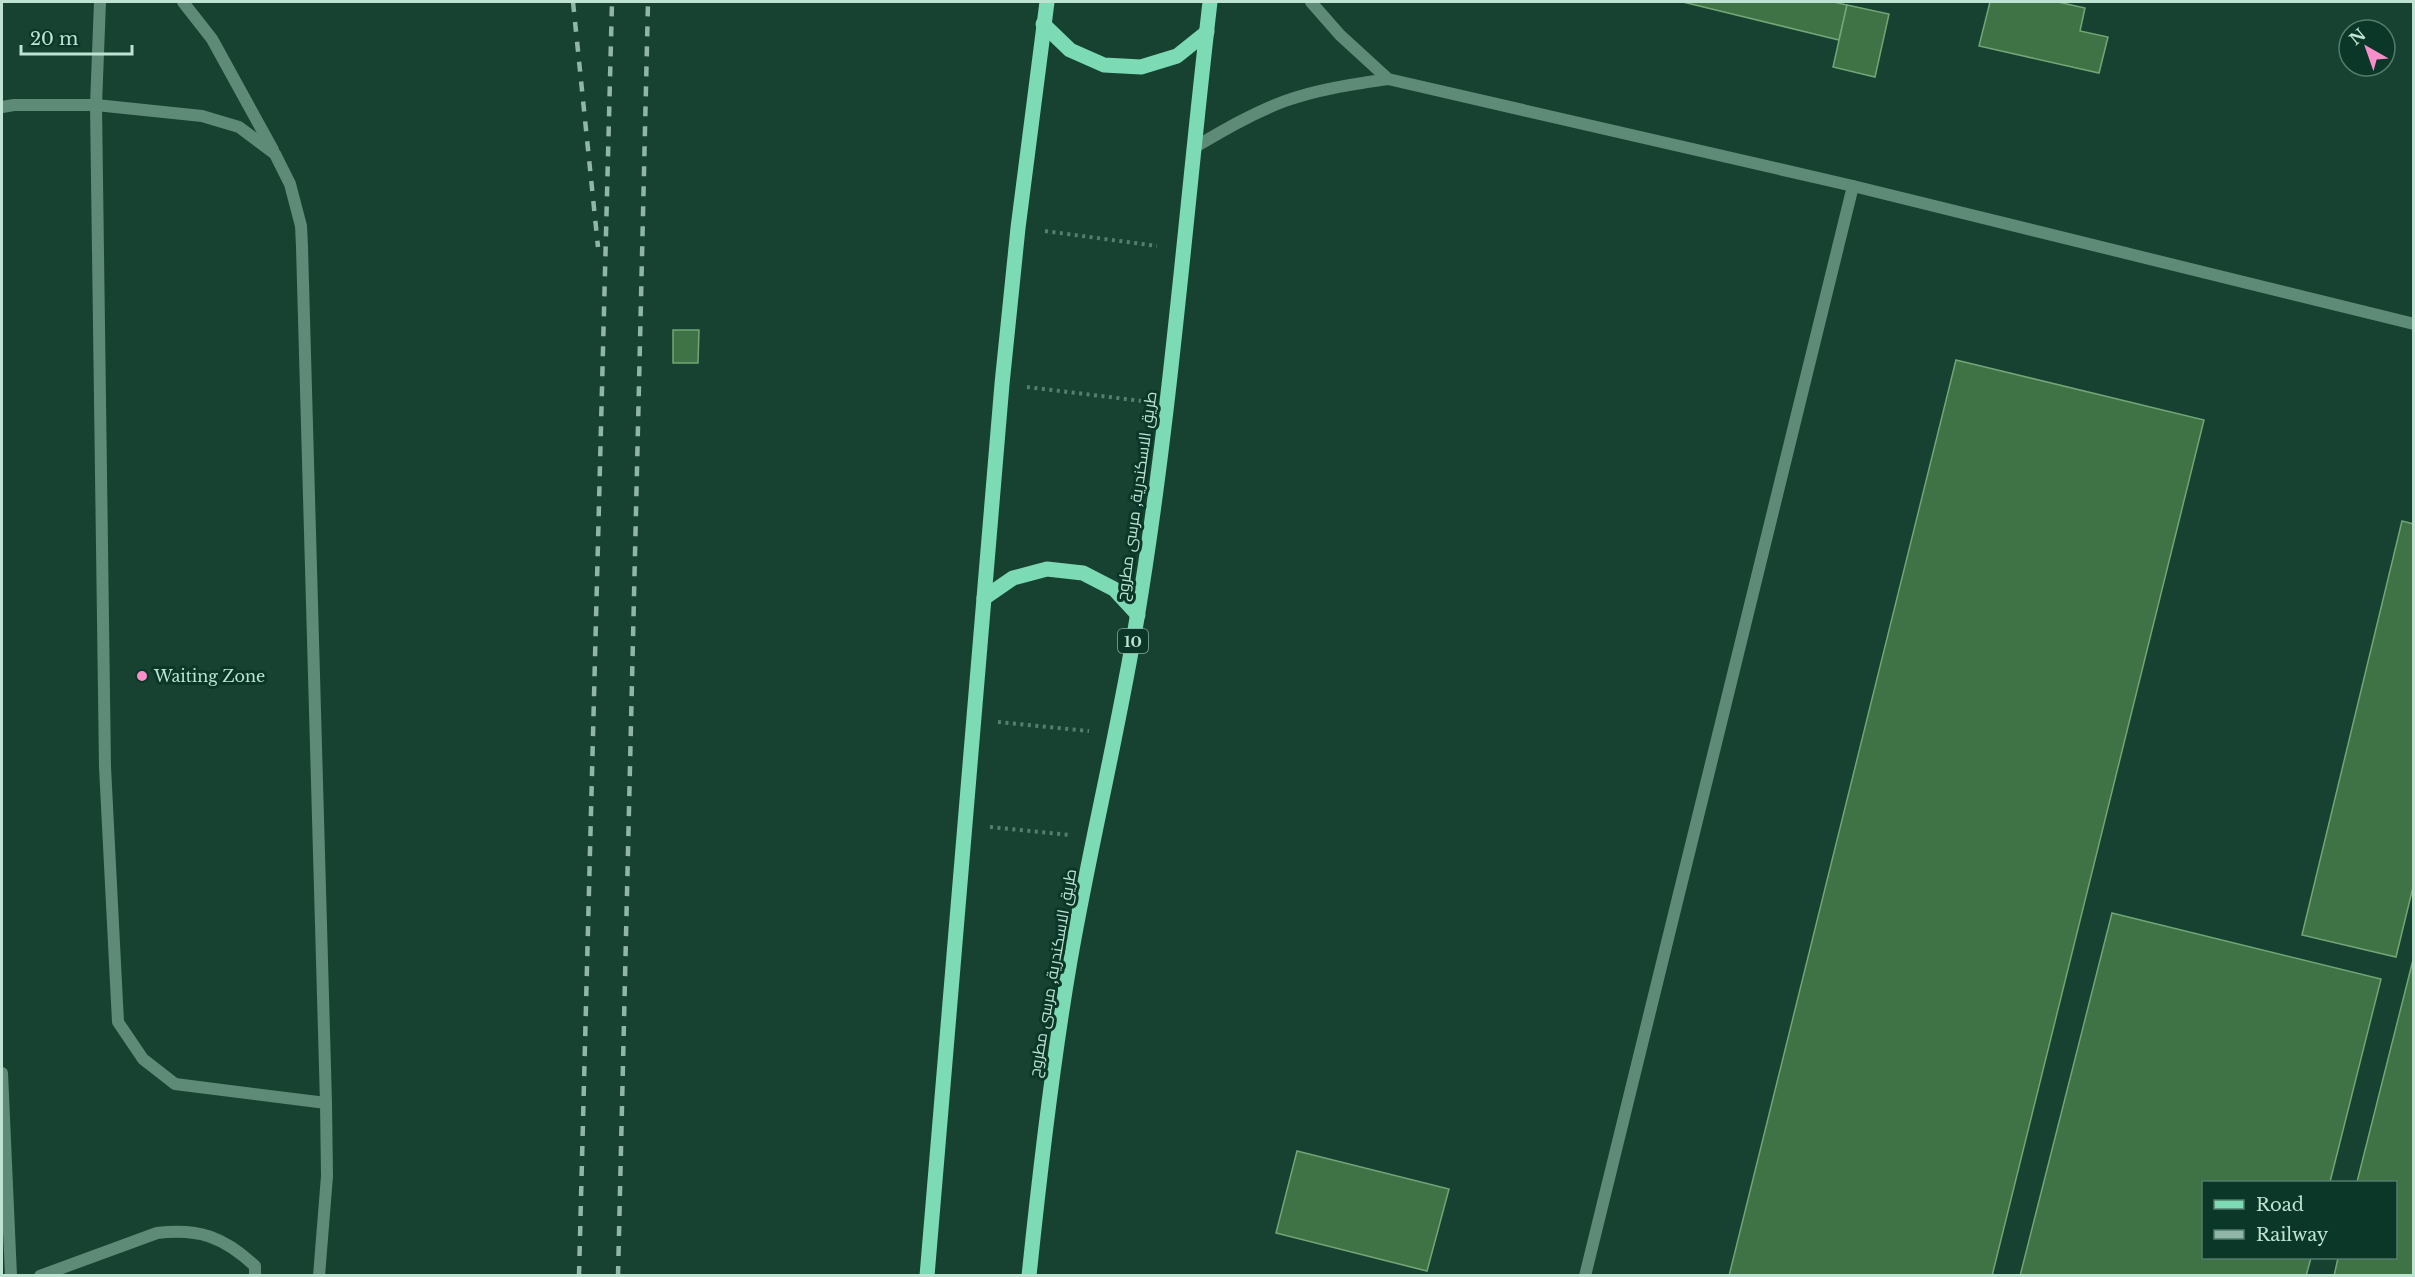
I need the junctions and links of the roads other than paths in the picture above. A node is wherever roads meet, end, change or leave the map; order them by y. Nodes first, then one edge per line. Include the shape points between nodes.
1 (100, 2) edge
2 (183, 2) edge
3 (1047, 2) edge
4 (1210, 2) edge
5 (1311, 2) edge
6 (1043, 24) junction
7 (1207, 32) junction
8 (1388, 79) junction
9 (96, 105) junction
10 (2, 107) edge
11 (1195, 147) junction
12 (275, 153) junction
13 (1853, 186) junction
14 (2414, 324) edge
15 (984, 598) junction
16 (1138, 615) junction
17 (2, 1073) edge
18 (326, 1103) junction
19 (11, 1275) edge
20 (40, 1275) edge
21 (255, 1275) edge
22 (319, 1275) edge
23 (927, 1275) edge
24 (1029, 1275) edge
25 (1585, 1275) edge

1 - 9 street
2 - 12 street via 212,39
3 - 6 main road
4 - 7 main road, طريق الاسكندرية, مرسى مطروح / 10
5 - 8 street
6 - 7 main road via 1070,50 1104,65 1141,67 1177,56
6 - 15 main road via 1018,228
7 - 11 main road, طريق الاسكندرية, مرسى مطروح / 10
8 - 11 street via 1337,86 1287,100 1239,121
8 - 13 street
9 - 10 street
9 - 12 street via 202,116 239,127
9 - 18 street via 105,767 118,1022 144,1059 175,1083
11 - 16 main road, طريق الاسكندرية, مرسى مطروح / 10
12 - 18 street via 290,184 301,226
13 - 14 street
13 - 25 street
15 - 16 main road via 1013,578 1047,569 1083,573 1114,589
15 - 23 main road
16 - 24 main road, طريق الاسكندرية, مرسى مطروح / 10 via 1071,958 1053,1069
17 - 19 street
18 - 22 street via 327,1176
20 - 21 street via 157,1233 177,1231 197,1232 229,1245 255,1266

